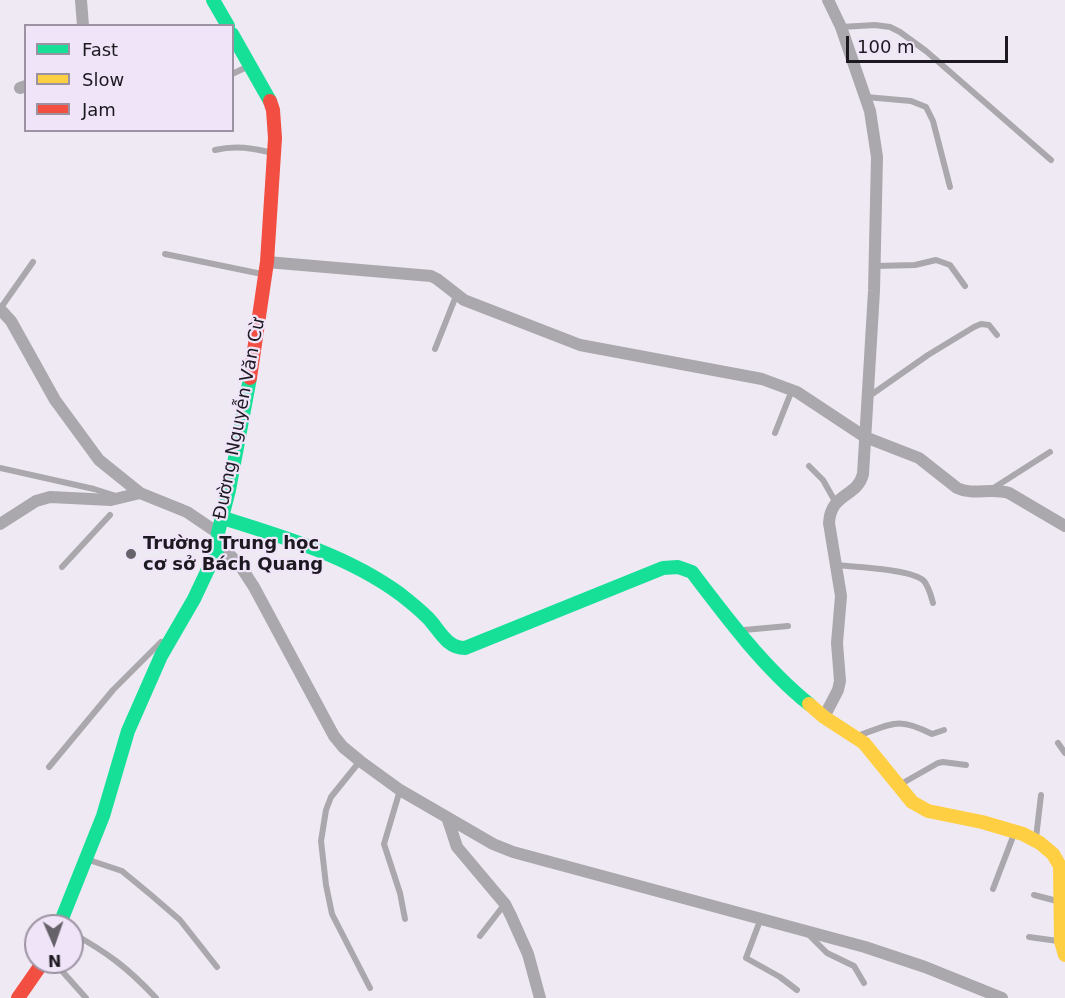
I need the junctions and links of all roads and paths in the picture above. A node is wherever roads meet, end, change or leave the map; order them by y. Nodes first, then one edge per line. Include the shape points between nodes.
1 (81, 0) edge
2 (213, 0) edge
3 (828, 0) edge
4 (83, 24) edge
5 (227, 24) edge
6 (841, 27) junction
7 (234, 37) edge
8 (251, 65) junction
9 (234, 73) edge
10 (866, 97) junction
11 (215, 150) dead end
12 (274, 154) junction
13 (1051, 160) dead end
14 (950, 187) dead end
15 (165, 254) dead end
16 (33, 262) dead end
17 (875, 266) junction
18 (266, 269) junction
19 (965, 286) dead end
20 (456, 296) junction
21 (0, 309) edge
22 (997, 335) dead end
23 (435, 349) dead end
24 (792, 390) junction
25 (868, 398) junction
26 (775, 433) dead end
27 (866, 437) junction
28 (1050, 452) dead end
29 (809, 466) dead end
30 (0, 468) edge
31 (991, 490) junction
32 (140, 493) junction
33 (118, 501) junction
34 (836, 502) junction
35 (110, 515) dead end
36 (223, 518) junction
37 (0, 524) edge
38 (1065, 526) edge
39 (219, 538) junction
40 (836, 565) junction
41 (62, 567) dead end
42 (933, 603) dead end
43 (180, 623) junction
44 (788, 626) dead end
45 (738, 630) junction
46 (824, 717) junction
47 (944, 730) dead end
48 (856, 737) junction
49 (1058, 743) dead end
50 (1065, 753) edge
51 (360, 761) junction
52 (966, 765) dead end
53 (49, 766) dead end
54 (899, 785) junction
55 (400, 789) junction
56 (1041, 795) dead end
57 (447, 817) junction
58 (1015, 831) junction
59 (1036, 841) junction
60 (86, 859) junction
61 (1062, 859) edge
62 (993, 889) dead end
63 (1034, 895) dead end
64 (1060, 902) junction
65 (505, 904) junction
66 (64, 914) edge
67 (761, 918) junction
68 (405, 919) dead end
69 (806, 931) junction
70 (480, 936) dead end
71 (1029, 937) dead end
72 (84, 940) edge
73 (1061, 941) junction
74 (1065, 955) edge
75 (217, 967) dead end
76 (35, 974) edge
77 (65, 974) edge
78 (864, 983) dead end
79 (370, 988) dead end
80 (797, 990) dead end
81 (18, 998) edge
82 (86, 998) edge
83 (156, 998) edge
84 (540, 998) edge
85 (1002, 998) edge

1 - 4 street
2 - 5 street
3 - 6 street
6 - 10 street
6 - 13 lane via 876,25 900,32
7 - 8 street, Đường Nguyễn Văn Cừ
8 - 9 lane
8 - 12 street, Đường Nguyễn Văn Cừ via 273,110
10 - 14 lane via 911,101 926,107
10 - 17 street via 877,157
11 - 12 lane via 237,146
12 - 18 street, Đường Nguyễn Văn Cừ
15 - 18 lane
16 - 21 lane
17 - 19 lane via 936,260 950,266
17 - 25 street
18 - 20 street via 431,276
18 - 36 street, Đường Nguyễn Văn Cừ
20 - 23 lane
20 - 24 street via 580,345 762,379
21 - 32 street via 92,452
22 - 25 lane via 989,326 974,327
24 - 26 lane
24 - 27 street
25 - 27 street
27 - 31 street via 919,458 964,492
27 - 34 street via 861,481
28 - 31 lane
29 - 34 lane
30 - 33 lane via 94,489
31 - 38 street via 1009,493
32 - 33 street
32 - 39 street via 188,512
33 - 37 street via 50,497 36,501
34 - 40 street via 829,523
35 - 41 lane
36 - 39 street, Đường Nguyễn Văn Cừ
36 - 45 street via 325,554 365,573 412,604 457,648 674,566 692,572
39 - 43 street, Đường Nguyễn Văn Cừ
39 - 51 street via 254,586 334,736
40 - 42 lane via 918,576 927,585
40 - 46 street via 841,596 837,643 840,681
43 - 53 lane via 113,690
43 - 60 street, Đường Nguyễn Văn Cừ via 128,731
44 - 45 lane
45 - 46 street via 795,693
46 - 48 street
47 - 48 lane via 932,734 899,722
48 - 54 street via 870,748
49 - 50 lane
51 - 55 street
51 - 79 lane via 331,797 321,841 332,914
52 - 54 lane via 938,763
54 - 58 street via 912,801 928,811
55 - 57 street
55 - 68 lane via 384,844
56 - 59 lane
57 - 65 street via 457,847
57 - 67 street via 503,848
58 - 59 street
58 - 62 lane
59 - 61 street
60 - 66 street, Đường Nguyễn Văn Cừ
60 - 75 lane via 122,872 144,889 180,920
61 - 64 street
63 - 64 lane
64 - 73 street
65 - 70 lane
65 - 84 street via 528,954
67 - 69 street
67 - 80 lane via 746,958
69 - 78 lane via 827,953 854,966
69 - 85 street via 926,967
71 - 73 lane
72 - 83 lane via 124,965
73 - 74 street
76 - 81 street
77 - 82 lane

